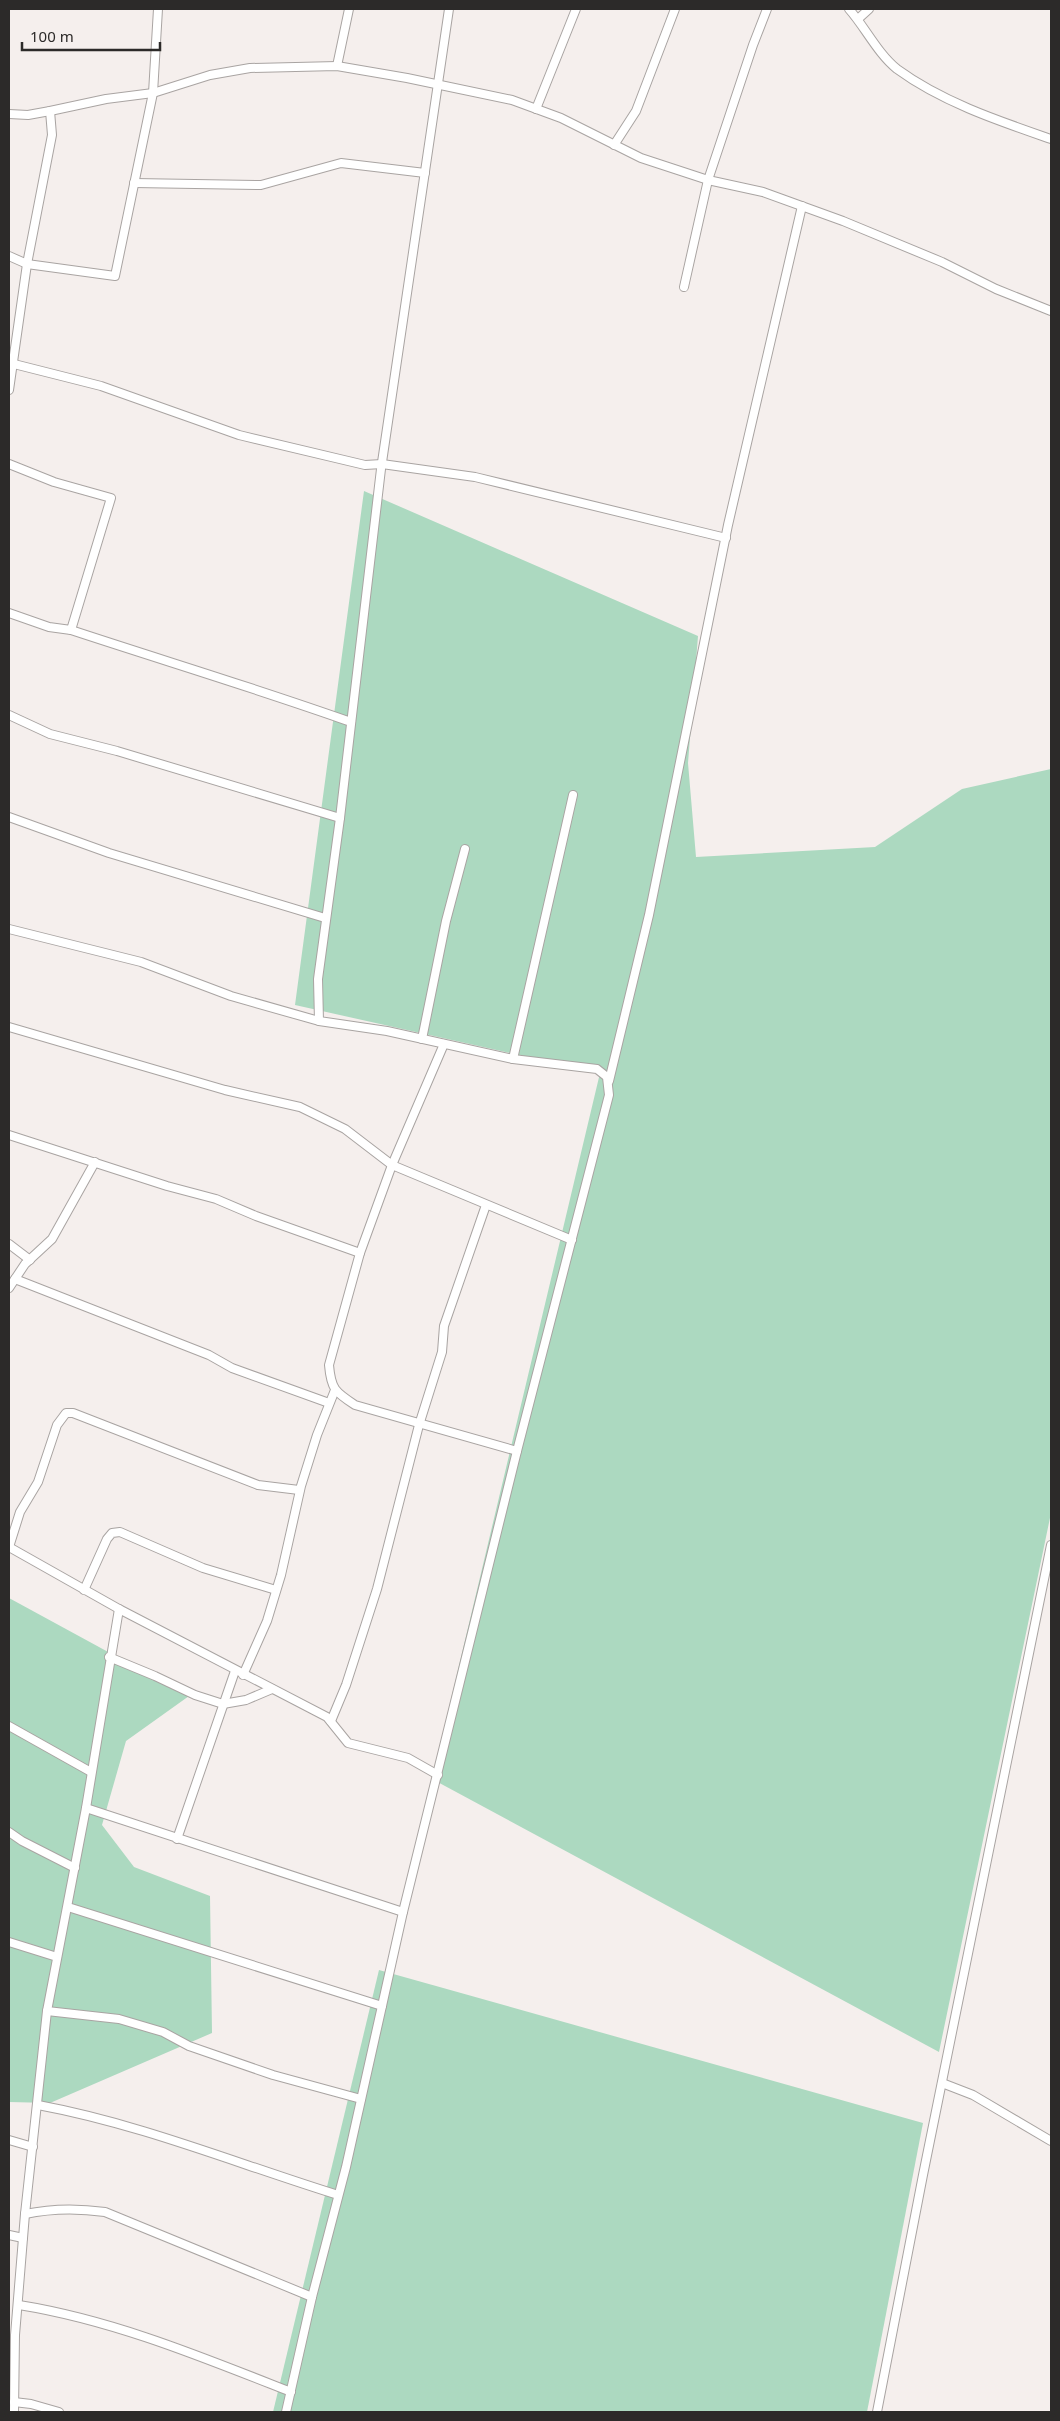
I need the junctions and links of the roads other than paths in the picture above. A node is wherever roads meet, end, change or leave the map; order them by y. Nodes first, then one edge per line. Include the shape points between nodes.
1 (158, 9) edge
2 (349, 9) edge
3 (449, 9) edge
4 (576, 9) edge
5 (675, 9) edge
6 (767, 9) edge
7 (849, 9) edge
8 (868, 9) edge
9 (858, 19) junction
10 (337, 66) junction
11 (438, 86) junction
12 (153, 93) junction
13 (536, 109) junction
14 (50, 111) junction
15 (9, 114) edge
16 (1051, 139) edge
17 (614, 145) junction
18 (425, 173) junction
19 (708, 180) junction
20 (134, 183) junction
21 (802, 206) junction
22 (9, 256) edge
23 (27, 264) junction
24 (684, 287) dead end
25 (1051, 311) edge
26 (14, 364) junction
27 (9, 390) edge
28 (9, 464) edge
29 (382, 464) junction
30 (726, 538) junction
31 (9, 613) edge
32 (71, 630) junction
33 (9, 715) edge
34 (352, 722) junction
35 (573, 794) dead end
36 (9, 817) edge
37 (340, 818) junction
38 (465, 849) dead end
39 (325, 918) junction
40 (9, 929) edge
41 (320, 1021) junction
42 (9, 1026) edge
43 (422, 1039) junction
44 (444, 1044) junction
45 (513, 1059) junction
46 (609, 1081) junction
47 (9, 1135) edge
48 (95, 1162) junction
49 (392, 1165) junction
50 (486, 1205) junction
51 (572, 1240) junction
52 (9, 1244) edge
53 (360, 1253) junction
54 (30, 1260) junction
55 (15, 1279) junction
56 (9, 1288) edge
57 (335, 1390) junction
58 (329, 1403) junction
59 (419, 1425) junction
60 (517, 1451) junction
61 (300, 1490) junction
62 (1051, 1545) edge
63 (9, 1547) edge
64 (84, 1590) junction
65 (276, 1590) junction
66 (118, 1609) junction
67 (109, 1657) junction
68 (234, 1671) junction
69 (243, 1675) junction
70 (272, 1689) junction
71 (223, 1704) junction
72 (332, 1721) junction
73 (9, 1726) edge
74 (91, 1772) junction
75 (438, 1775) junction
76 (86, 1808) junction
77 (9, 1832) edge
78 (177, 1839) junction
79 (75, 1868) junction
80 (68, 1908) junction
81 (403, 1912) junction
82 (9, 1942) edge
83 (57, 1957) junction
84 (382, 2006) junction
85 (47, 2010) junction
86 (942, 2083) junction
87 (361, 2099) junction
88 (38, 2105) junction
89 (9, 2140) edge
90 (1051, 2141) edge
91 (33, 2147) junction
92 (338, 2195) junction
93 (25, 2214) junction
94 (9, 2234) edge
95 (24, 2238) junction
96 (312, 2297) junction
97 (19, 2305) junction
98 (12, 2334) edge
99 (291, 2392) junction
100 (14, 2402) junction
101 (14, 2412) edge
102 (59, 2412) edge
103 (286, 2412) edge
104 (878, 2412) edge

1 - 12 street
2 - 10 street
3 - 11 street
4 - 13 street
5 - 17 street via 636,110
6 - 19 street
7 - 9 street
8 - 9 street
9 - 16 street via 898,69 993,119
10 - 11 street
10 - 12 street via 250,68 210,75
11 - 13 street via 512,100
11 - 18 street
12 - 14 street
12 - 20 street
13 - 17 street
14 - 15 street
14 - 23 street via 52,135
17 - 19 street via 641,158
18 - 20 street via 341,163 260,185
18 - 29 street
19 - 21 street via 763,192
19 - 24 street
20 - 23 street via 116,276
21 - 25 street via 942,262
21 - 30 street
22 - 23 street
23 - 26 street
26 - 27 street
26 - 29 street via 101,386 239,435 365,465
28 - 32 street via 54,482 111,498
29 - 30 street via 475,477
29 - 34 street
30 - 46 street via 649,915
31 - 32 street via 50,627
32 - 34 street via 204,674 229,679
33 - 37 street via 50,734
34 - 37 street
35 - 45 street
36 - 39 street via 109,853
37 - 39 street
38 - 43 street via 446,921
39 - 41 street via 318,979
40 - 41 street via 141,962 231,996
41 - 43 street
42 - 49 street via 224,1090 300,1107 345,1129
43 - 44 street
44 - 45 street
44 - 49 street
45 - 46 street via 597,1069
46 - 51 street via 609,1095
47 - 48 street
48 - 53 street via 216,1199
48 - 54 street via 52,1239
49 - 50 street
49 - 53 street
50 - 51 street
50 - 59 street via 444,1326 442,1352
51 - 60 street
52 - 54 street
53 - 57 street via 329,1365 330,1382
54 - 55 street
55 - 56 street
55 - 58 street via 232,1368
57 - 58 street
57 - 59 street via 355,1405
58 - 61 street
59 - 60 street
59 - 72 street via 377,1589
60 - 75 street
61 - 63 street via 258,1485 66,1413 57,1425 38,1482 20,1512
61 - 65 street
62 - 86 street
63 - 64 street
64 - 65 street via 107,1539 112,1533 120,1532 203,1568
64 - 66 street
65 - 69 street via 267,1621
66 - 67 street
66 - 68 street
67 - 71 street
67 - 74 street
68 - 69 street
68 - 71 street
69 - 70 street
70 - 71 street via 246,1700
70 - 72 street
71 - 78 street
72 - 75 street via 344,1740 354,1746 408,1758
73 - 74 street
74 - 76 street
75 - 81 street
76 - 78 street
76 - 79 street
77 - 79 street
78 - 81 street
79 - 80 street
80 - 83 street
80 - 84 street
81 - 84 street
82 - 83 street
83 - 85 street
84 - 87 street
85 - 87 street via 119,2019 273,2075
85 - 88 street
86 - 90 street via 973,2095
86 - 104 street
87 - 92 street
88 - 91 street
88 - 92 street via 89,2114 144,2130
89 - 91 street
91 - 93 street
92 - 96 street
93 - 95 street
93 - 96 street via 68,2208 105,2212
94 - 95 street
95 - 97 street
96 - 99 street
97 - 98 street
97 - 99 street via 47,2309 173,2346
98 - 100 street
99 - 103 street
100 - 101 street
100 - 102 street

